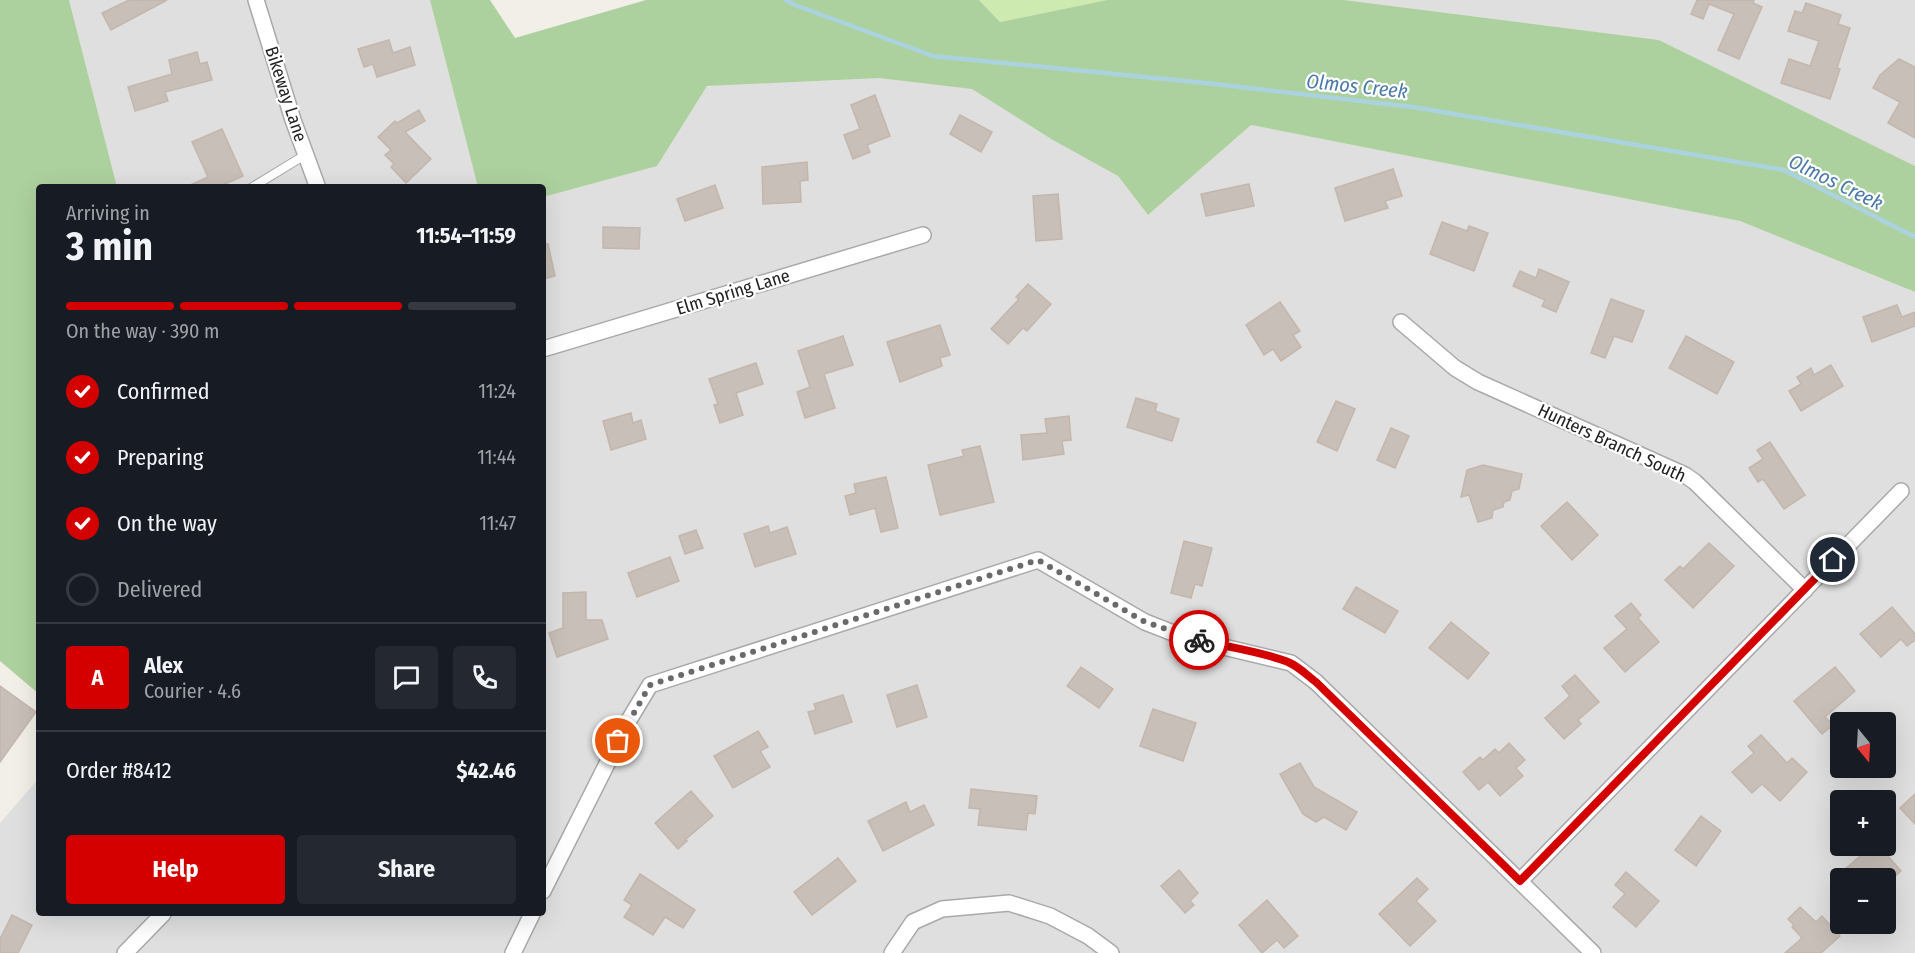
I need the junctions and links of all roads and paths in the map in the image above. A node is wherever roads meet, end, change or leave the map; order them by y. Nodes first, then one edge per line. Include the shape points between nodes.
1 (256, 0) edge
2 (305, 154) junction
3 (257, 184) edge
4 (316, 184) edge
5 (923, 235) dead end
6 (1401, 322) dead end
7 (546, 348) edge
8 (1901, 491) dead end
9 (1805, 590) junction
10 (1520, 881) junction
11 (546, 885) edge
12 (161, 916) edge
13 (531, 916) edge
14 (125, 953) edge
15 (513, 953) edge
16 (892, 953) edge
17 (1111, 953) edge
18 (1593, 953) edge

1 - 2 street, Bikeway Lane
2 - 3 lane
2 - 4 street, Bikeway Lane
5 - 7 street, Elm Spring Lane
6 - 9 street, Hunters Branch South via 1455,368 1478,382 1695,482
8 - 9 street
9 - 10 street
10 - 11 street via 1316,682 1291,663 1186,638 1145,622 1038,560 650,685
10 - 18 street
12 - 14 street
13 - 15 street
16 - 17 street via 913,922 942,909 1009,903 1050,916

